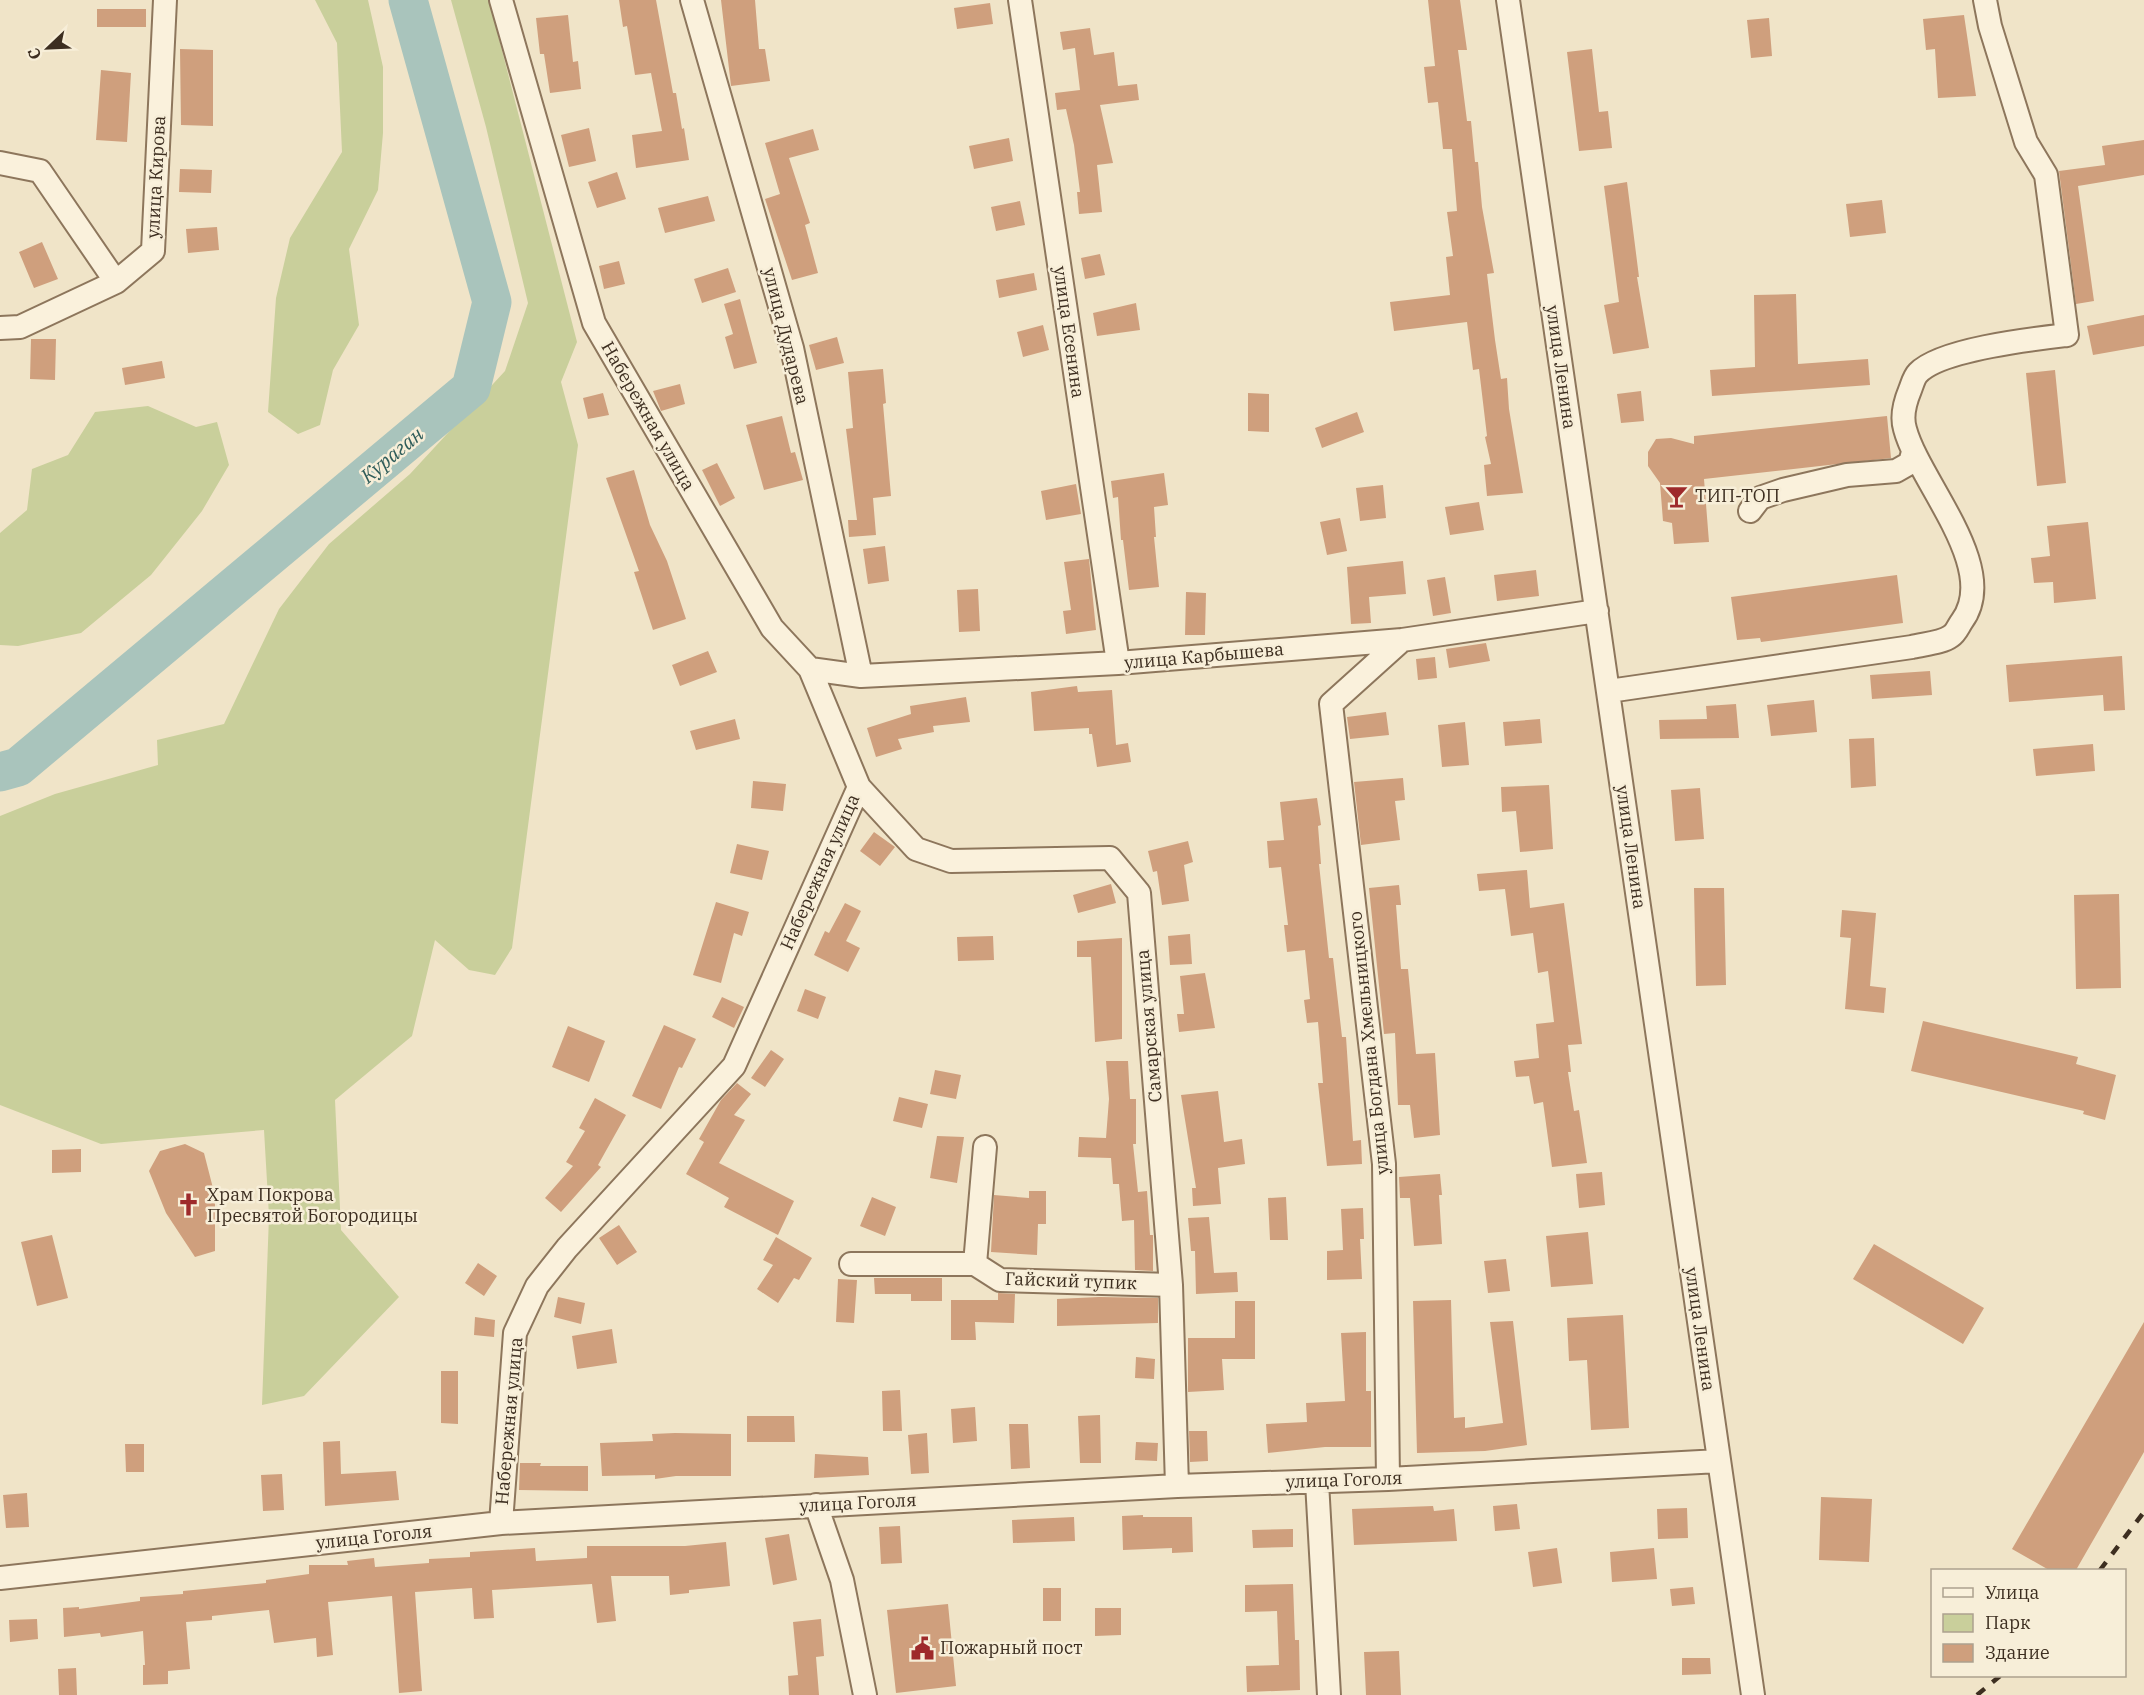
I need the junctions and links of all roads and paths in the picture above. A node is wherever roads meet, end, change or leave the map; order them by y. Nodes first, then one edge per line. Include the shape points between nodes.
1 (165, 0) edge
2 (501, 0) edge
3 (692, 0) edge
4 (1020, 0) edge
5 (1508, 0) edge
6 (1985, 0) edge
7 (0, 163) edge
8 (116, 282) junction
9 (0, 328) edge
10 (1913, 452) junction
11 (1750, 511) dead end
12 (1597, 611) junction
13 (1402, 640) junction
14 (1118, 663) junction
15 (810, 669) junction
16 (861, 676) junction
17 (1609, 691) junction
18 (859, 786) junction
19 (985, 1147) dead end
20 (851, 1264) dead end
21 (975, 1264) junction
22 (1171, 1285) junction
23 (1719, 1461) junction
24 (1388, 1479) junction
25 (1317, 1482) junction
26 (1177, 1486) junction
27 (816, 1505) junction
28 (501, 1522) junction
29 (0, 1578) edge
30 (865, 1695) edge
31 (1329, 1695) edge
32 (1753, 1695) edge

1 - 8 street, улица Кирова via 153,251
2 - 15 street, Набережная улица via 594,323 772,628
3 - 16 street, улица Дударева via 792,348
4 - 14 street, улица Есенина
5 - 12 street, улица Ленина
6 - 10 street via 2026,142 2046,175 2067,335 1974,351 1939,361 1918,374 1904,403 1904,428
7 - 8 street via 40,171
8 - 9 street, улица Кирова via 20,327
10 - 11 street via 1910,463 1896,471 1811,482 1760,498
10 - 17 street via 1954,524 1972,581 1971,609 1951,636 1912,647
12 - 13 street, улица Карбышева
12 - 17 street, улица Ленина
13 - 14 street, улица Карбышева
13 - 24 street, улица Богдана Хмельницкого via 1331,704 1384,1164
14 - 16 street, улица Карбышева
15 - 16 street, улица Карбышева
15 - 18 street, Набережная улица
17 - 23 street, улица Ленина
18 - 22 street, Самарская улица via 916,849 951,861 1110,858 1139,893
18 - 28 street, Набережная улица via 734,1066 567,1248 537,1286 515,1333
19 - 21 street
20 - 21 street
21 - 22 street, Гайский тупик via 1000,1280
22 - 26 street, Самарская улица
23 - 24 street, улица Гоголя
23 - 32 street, улица Ленина
24 - 25 street, улица Гоголя
25 - 26 street, улица Гоголя
25 - 31 street
26 - 27 street, улица Гоголя
27 - 28 street, улица Гоголя
27 - 30 street via 842,1580
28 - 29 street, улица Гоголя

